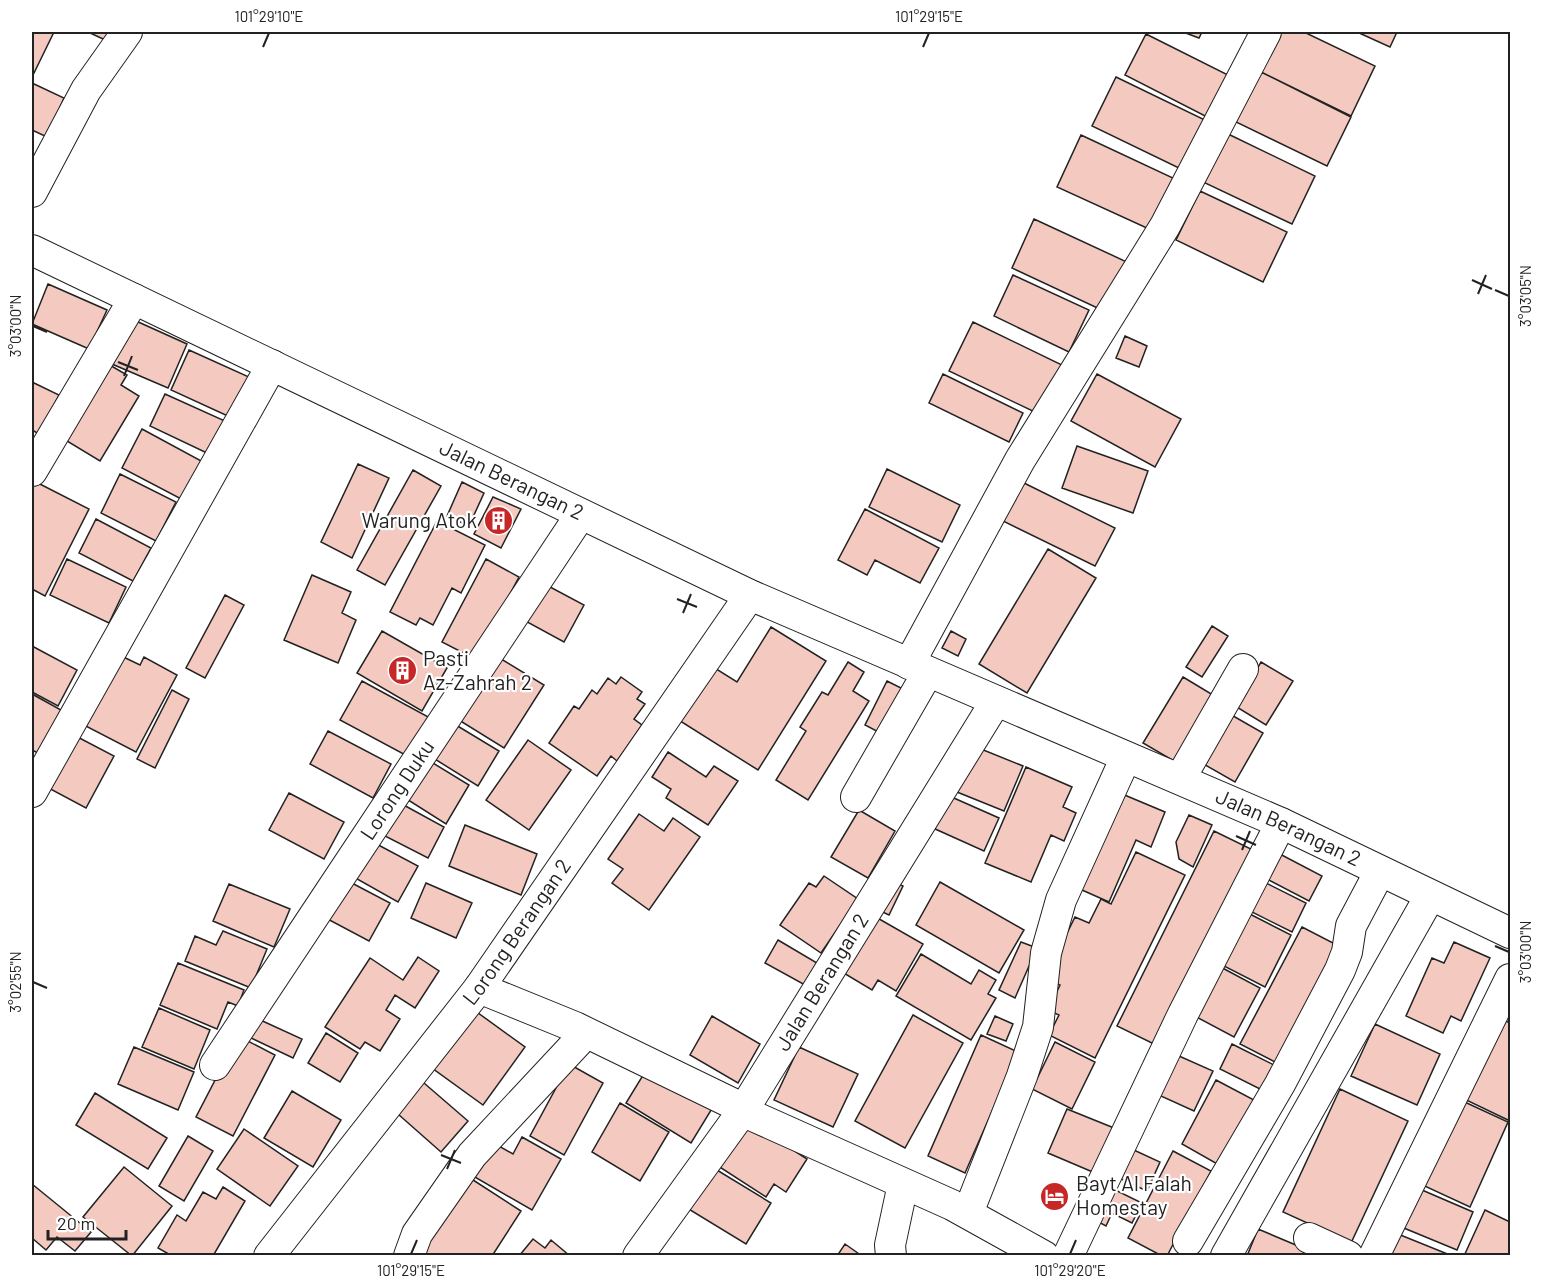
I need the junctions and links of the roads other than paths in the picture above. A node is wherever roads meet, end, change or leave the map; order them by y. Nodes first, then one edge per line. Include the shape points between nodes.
1 (127, 32) edge
2 (1266, 32) edge
3 (32, 192) edge
4 (32, 250) edge
5 (134, 299) junction
6 (272, 365) junction
7 (32, 471) edge
8 (580, 514) junction
9 (750, 596) junction
10 (919, 668) junction
11 (1243, 669) dead end
12 (996, 701) junction
13 (1126, 757) junction
14 (1180, 779) junction
15 (32, 792) edge
16 (856, 797) dead end
17 (1281, 823) junction
18 (1380, 871) junction
19 (1430, 896) junction
20 (1510, 933) edge
21 (1510, 979) edge
22 (479, 988) junction
23 (586, 1033) junction
24 (215, 1065) dead end
25 (744, 1109) junction
26 (903, 1184) junction
27 (969, 1213) junction
28 (1310, 1238) dead end
29 (1188, 1241) dead end
30 (269, 1256) edge
31 (409, 1256) edge
32 (638, 1256) edge
33 (891, 1256) edge
34 (1044, 1256) edge
35 (1068, 1256) edge
36 (1226, 1256) edge
37 (1348, 1256) edge
38 (1374, 1256) edge

1 - 3 street via 86,90
2 - 10 street via 1165,226 1020,460
4 - 5 street, Jalan Berangan 2
5 - 6 street, Jalan Berangan 2
5 - 7 street
6 - 8 street, Jalan Berangan 2
6 - 15 street
8 - 9 street, Jalan Berangan 2
8 - 24 street, Lorong Duku
9 - 10 street, Jalan Berangan 2
9 - 22 street, Lorong Berangan 2
10 - 12 street, Jalan Berangan 2
10 - 16 street
11 - 14 street
12 - 13 street, Jalan Berangan 2
12 - 25 street, Jalan Berangan 2
13 - 14 street, Jalan Berangan 2
13 - 27 street via 1061,900 1046,954 1038,1027
14 - 17 street, Jalan Berangan 2
17 - 18 street, Jalan Berangan 2
17 - 35 street via 1183,1014
18 - 19 street, Jalan Berangan 2
18 - 29 street via 1351,926 1340,970 1280,1084
19 - 20 street, Jalan Berangan 2
19 - 36 street
21 - 38 street
22 - 23 street
22 - 30 street, Lorong Berangan 2
23 - 25 street
23 - 31 street via 472,1155 417,1234
25 - 26 street
25 - 32 street, Jalan Berangan 2
26 - 27 street
26 - 33 street
27 - 34 street
28 - 37 street

